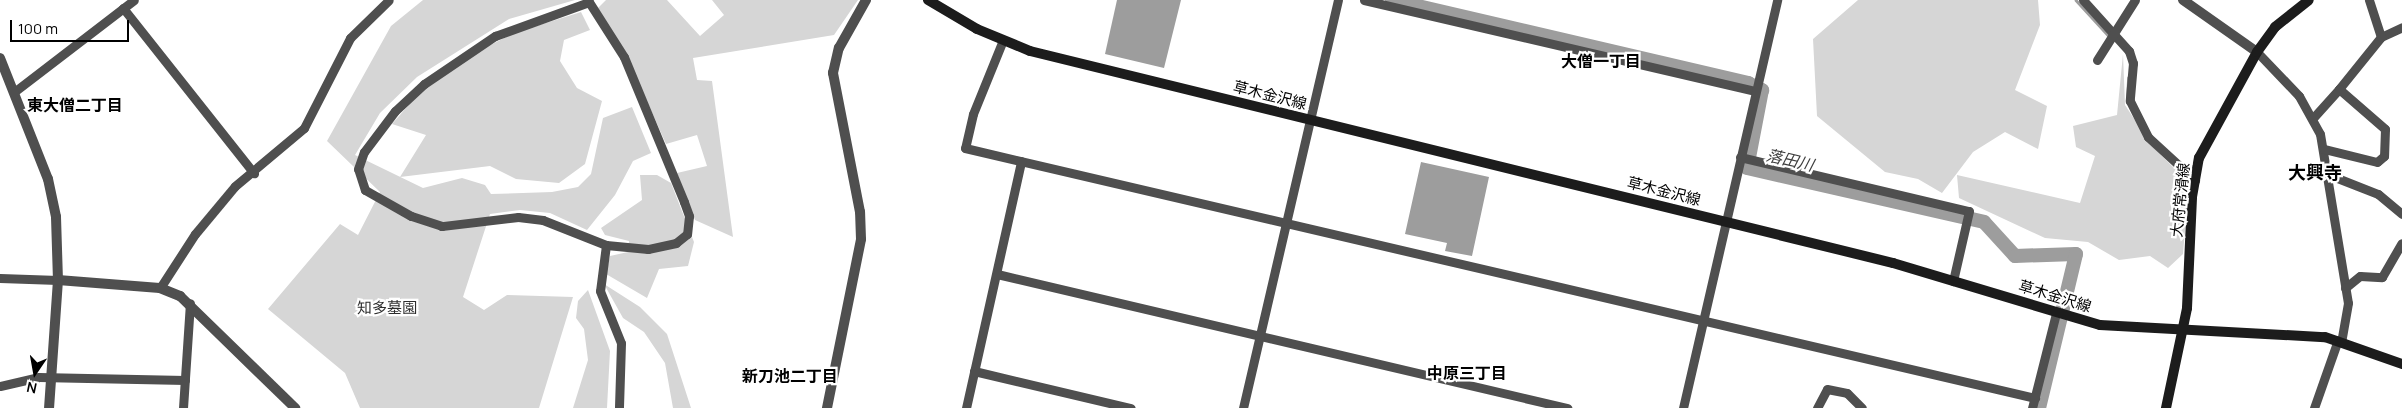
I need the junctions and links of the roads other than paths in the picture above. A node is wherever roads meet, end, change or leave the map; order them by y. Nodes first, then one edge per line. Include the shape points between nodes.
1 (134, 0) edge
2 (389, 0) edge
3 (866, 0) edge
4 (928, 0) edge
5 (1338, 0) edge
6 (1364, 0) edge
7 (1777, 0) edge
8 (2083, 0) edge
9 (2136, 0) edge
10 (2184, 0) edge
11 (2309, 0) edge
12 (2369, 0) edge
13 (123, 8) junction
14 (2402, 27) edge
15 (2114, 34) junction
16 (2381, 37) junction
17 (1003, 40) junction
18 (2257, 52) junction
19 (0, 58) edge
20 (2097, 60) dead end
21 (2338, 88) junction
22 (1755, 91) junction
23 (14, 92) junction
24 (2313, 118) junction
25 (1310, 120) junction
26 (2324, 149) junction
27 (1740, 157) junction
28 (1021, 161) junction
29 (254, 173) junction
30 (2327, 174) junction
31 (2195, 180) junction
32 (2402, 214) edge
33 (1725, 221) junction
34 (1286, 222) junction
35 (2402, 243) edge
36 (606, 245) junction
37 (996, 274) junction
38 (0, 278) edge
39 (58, 280) junction
40 (1953, 280) junction
41 (160, 288) junction
42 (2345, 288) junction
43 (190, 303) junction
44 (2056, 313) junction
45 (1701, 320) junction
46 (2182, 331) junction
47 (1260, 335) junction
48 (2340, 340) junction
49 (2402, 364) edge
50 (974, 371) junction
51 (51, 377) junction
52 (185, 380) junction
53 (0, 386) edge
54 (2035, 398) junction
55 (50, 408) edge
56 (183, 408) edge
57 (295, 408) edge
58 (619, 408) edge
59 (827, 408) edge
60 (966, 408) edge
61 (1131, 408) edge
62 (1243, 408) edge
63 (1567, 408) edge
64 (1683, 408) edge
65 (1817, 408) edge
66 (1862, 408) edge
67 (2032, 408) edge
68 (2166, 408) edge
69 (2314, 408) edge

1 - 13 street
2 - 29 street via 350,38 304,128
3 - 59 street via 839,48 833,73 860,212 861,239
4 - 17 main road, 草木金沢線
5 - 25 street
6 - 22 street
7 - 22 street
8 - 15 street
9 - 15 street
10 - 18 street
11 - 18 main road, 大府常滑線 via 2275,27
12 - 16 street
13 - 23 street
13 - 29 street
14 - 16 street
15 - 20 street
15 - 31 street via 2123,40 2133,63 2129,92 2141,125 2188,178
16 - 21 street
17 - 25 main road, 草木金沢線
17 - 28 street via 973,114 965,148
18 - 24 street
18 - 31 main road, 大府常滑線 via 2199,158
19 - 23 street
21 - 24 street
21 - 26 street via 2385,129 2384,156 2374,163
22 - 27 street
23 - 39 street via 54,200
24 - 26 street
25 - 33 main road, 草木金沢線
25 - 34 street
26 - 30 street
27 - 33 street
27 - 40 street via 1969,211
28 - 34 street
28 - 37 street
29 - 41 street via 235,186 201,227
30 - 32 street via 2378,194
30 - 42 street
31 - 46 main road, 大府常滑線
33 - 40 main road, 草木金沢線
33 - 45 street
34 - 45 street
34 - 47 street
35 - 42 street via 2382,277 2360,276
36 - 36 street via 648,249 676,243 687,234 689,216 624,57 589,2 508,30 463,54 395,111 360,160 358,177 365,190 428,223 451,226 534,218
36 - 58 street via 600,291 621,343
37 - 47 street
37 - 50 street
38 - 39 street
39 - 41 street
39 - 51 street
40 - 44 main road, 草木金沢線
41 - 43 street
42 - 48 street via 2348,316
43 - 52 street
43 - 57 street
44 - 46 main road, 草木金沢線 via 2117,328
44 - 54 street
45 - 54 street
45 - 64 street
46 - 48 main road, 草木金沢線
46 - 68 main road, 大府常滑線
47 - 62 street
47 - 63 street
48 - 49 main road, 草木金沢線
48 - 69 street
50 - 60 street
50 - 61 street
51 - 52 street
51 - 53 street
51 - 55 street
52 - 56 street
54 - 67 street
65 - 66 street via 1827,389 1847,393

